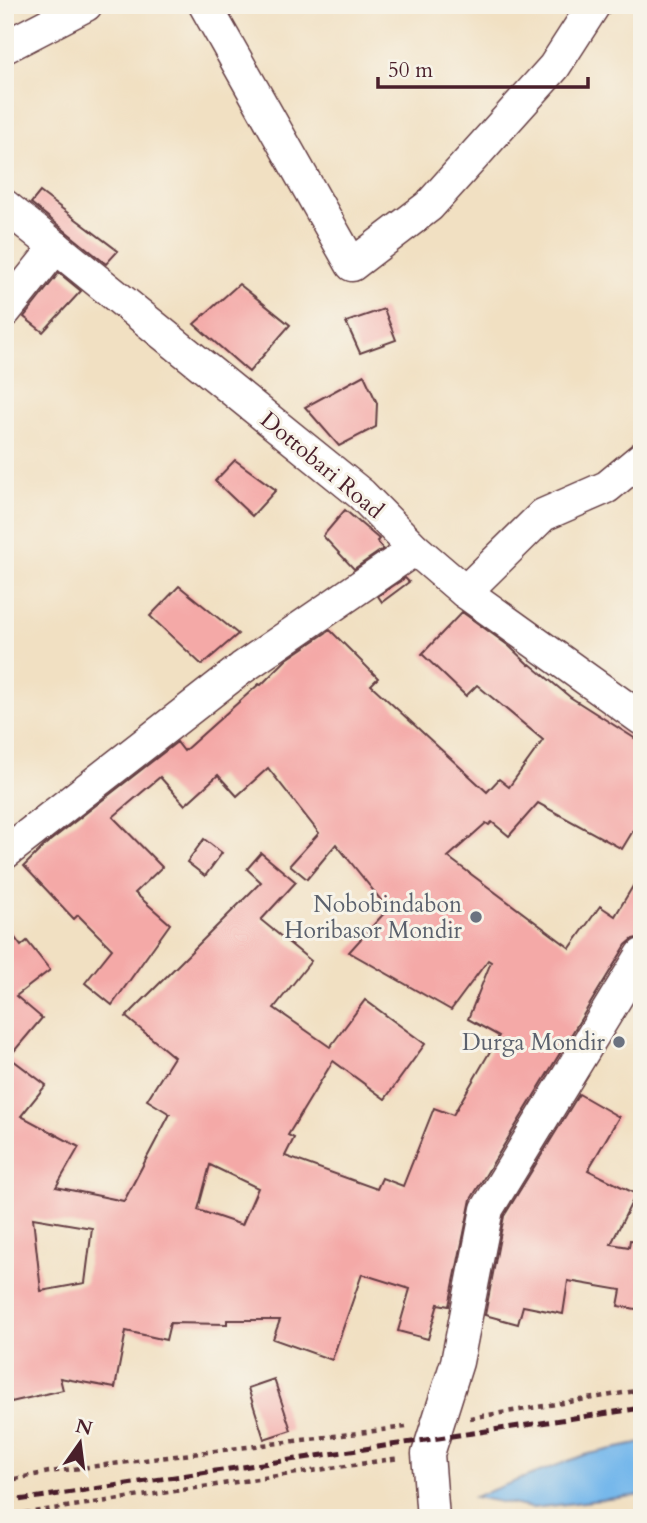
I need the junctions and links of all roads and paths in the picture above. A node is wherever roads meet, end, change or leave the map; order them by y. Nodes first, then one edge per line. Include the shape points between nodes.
1 (86, 5) edge
2 (205, 5) edge
3 (593, 5) edge
4 (5, 47) edge
5 (5, 206) edge
6 (56, 247) junction
7 (5, 312) edge
8 (642, 458) edge
9 (415, 549) junction
10 (465, 592) junction
11 (642, 719) edge
12 (5, 853) edge
13 (642, 955) edge
14 (642, 1390) edge
15 (438, 1423) junction
16 (428, 1454) junction
17 (5, 1481) edge
18 (5, 1516) edge
19 (433, 1518) edge

1 - 4 street
2 - 3 street via 352,265 429,206 554,67
5 - 6 street, Dottobari Road
6 - 7 street
6 - 9 street, Dottobari Road via 361,494
8 - 10 street via 607,487 543,515
9 - 10 street, Dottobari Road
9 - 12 street via 242,668
10 - 11 street, Dottobari Road
13 - 15 street via 487,1209 457,1362
14 - 15 path
15 - 16 street
15 - 17 path
16 - 18 path
16 - 19 street

